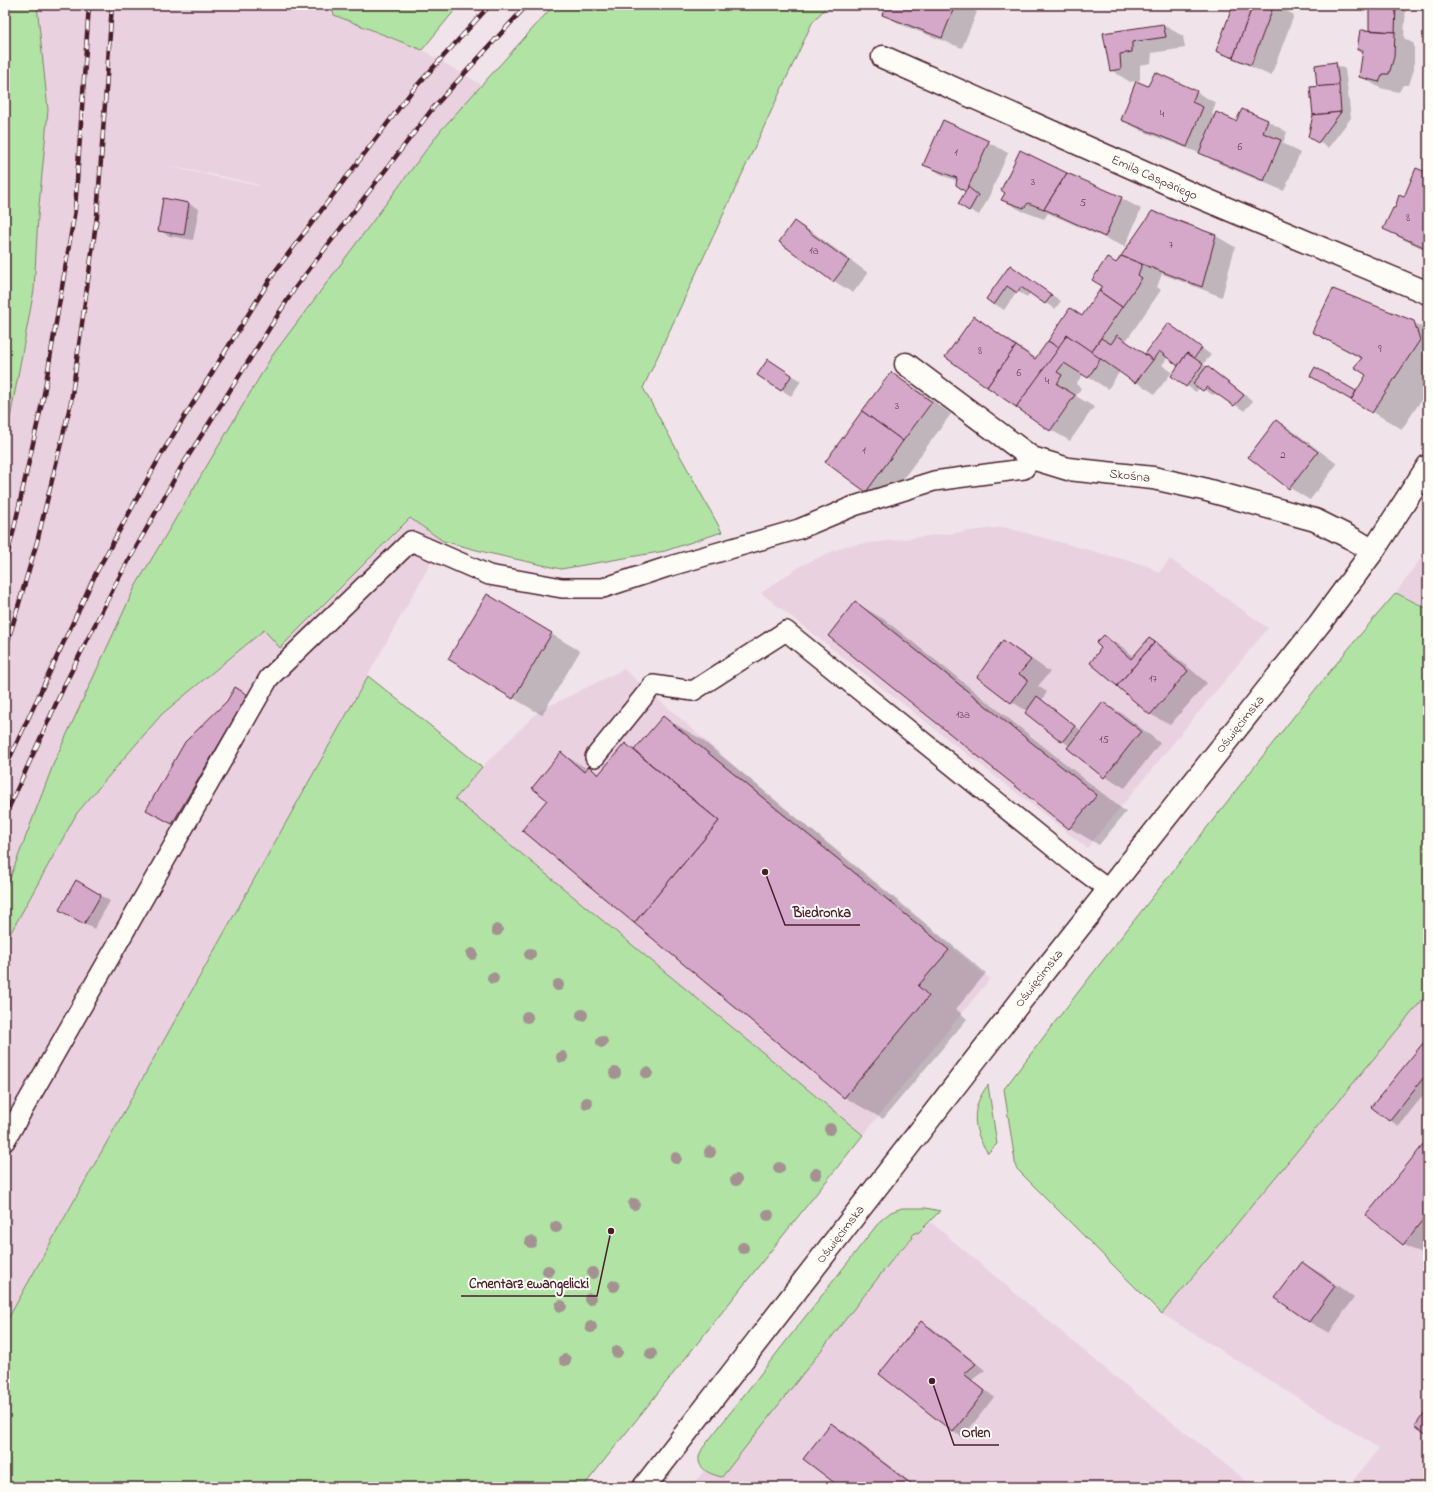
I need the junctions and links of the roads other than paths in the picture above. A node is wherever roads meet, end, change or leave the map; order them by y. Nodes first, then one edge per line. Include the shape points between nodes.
1 (883, 58) dead end
2 (1428, 293) edge
3 (906, 364) dead end
4 (1032, 458) junction
5 (1428, 466) edge
6 (1373, 551) junction
7 (595, 758) dead end
8 (1109, 890) junction
9 (5, 1141) edge
10 (644, 1487) edge

1 - 2 main road, Emila Caspariego via 1185,191
3 - 4 main road, Skośna
4 - 6 main road, Skośna via 1068,470 1152,478 1315,520
4 - 9 lane via 1024,469 934,481 854,506 799,529 603,588 562,588 489,575 412,541 269,678
5 - 6 main road, Oświęcimska
6 - 8 main road, Oświęcimska via 1320,623
7 - 8 lane via 653,685 693,691 786,631
8 - 10 main road, Oświęcimska

